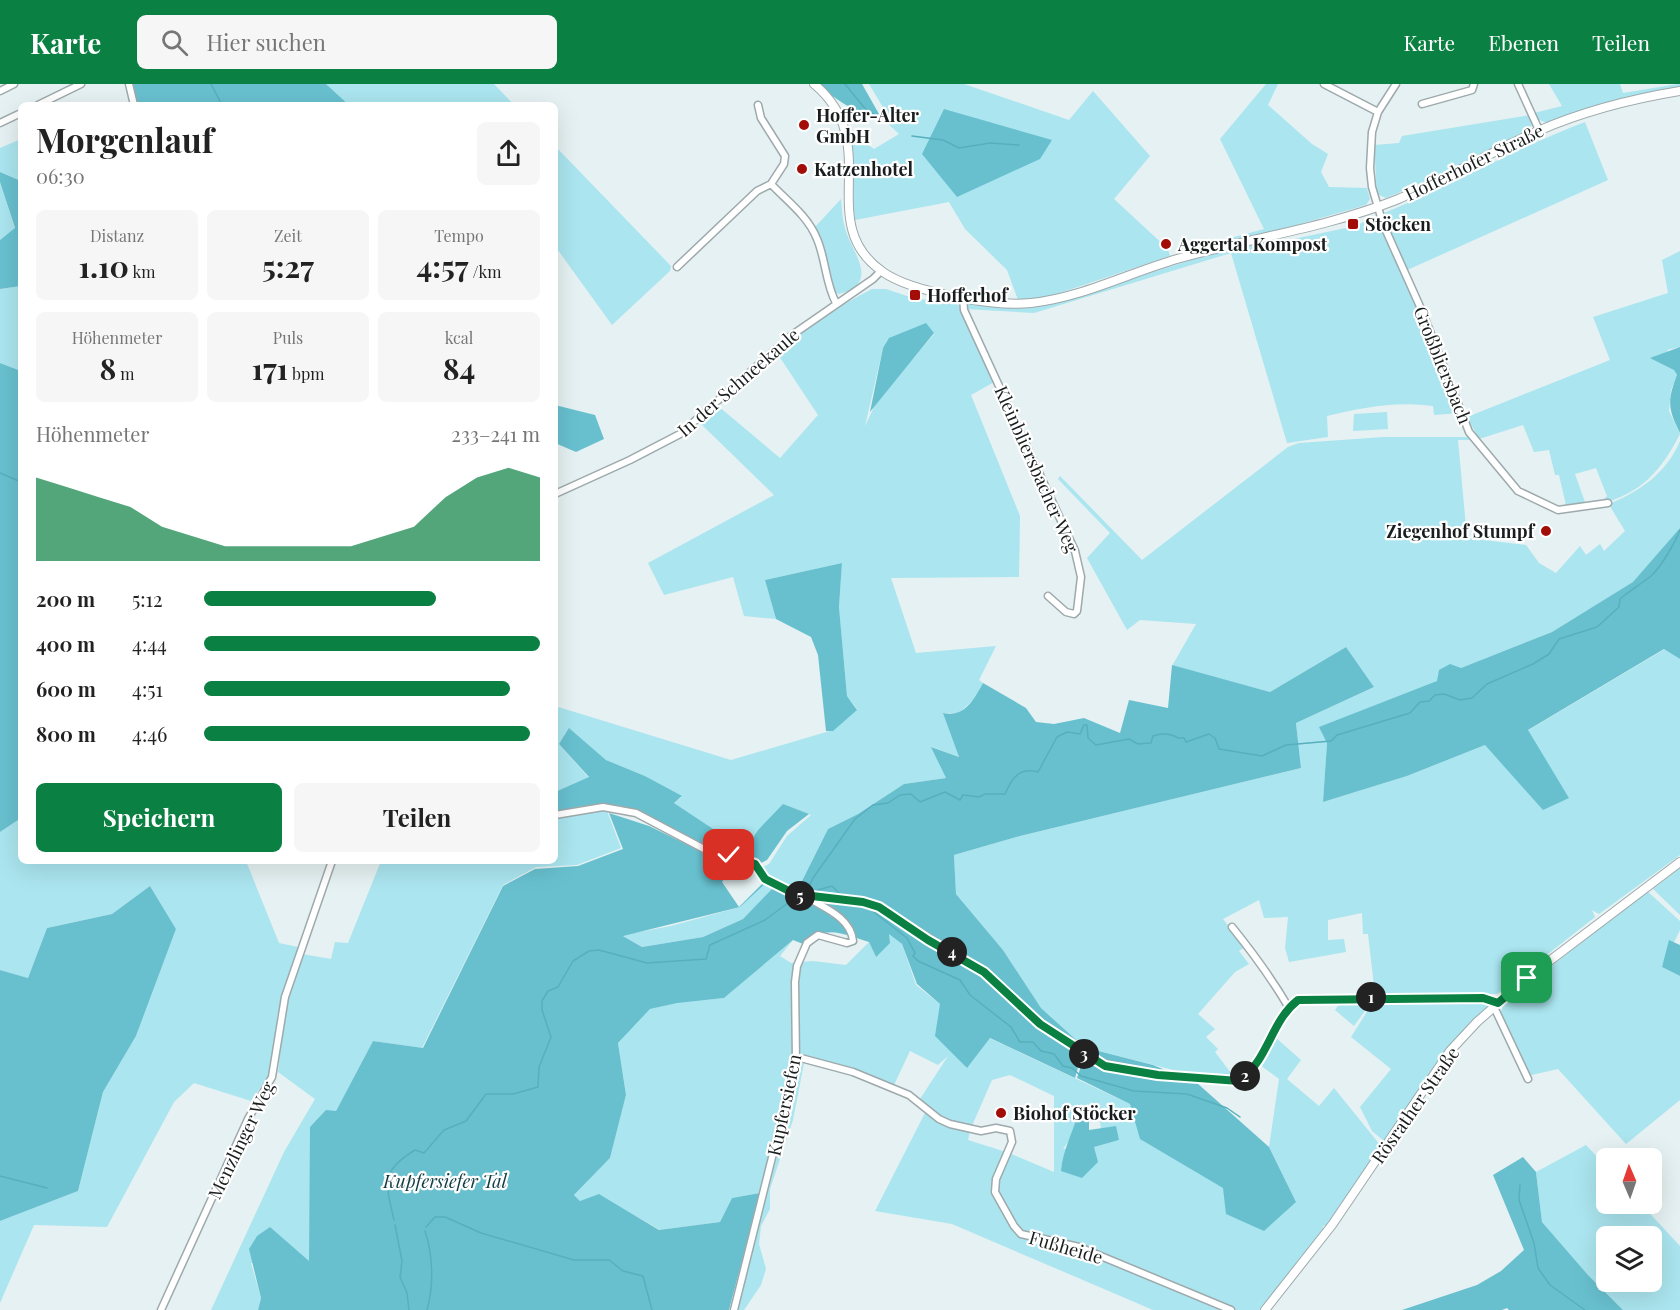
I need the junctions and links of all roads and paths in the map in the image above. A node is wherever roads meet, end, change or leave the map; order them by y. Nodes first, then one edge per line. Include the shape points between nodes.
1 (14, 84) edge
2 (81, 84) edge
3 (129, 84) edge
4 (814, 84) edge
5 (1324, 84) edge
6 (1396, 84) edge
7 (1474, 84) edge
8 (1518, 84) edge
9 (0, 91) edge
10 (1680, 91) edge
11 (44, 102) edge
12 (133, 102) edge
13 (1422, 104) dead end
14 (758, 105) dead end
15 (1378, 112) junction
16 (18, 114) edge
17 (0, 123) edge
18 (1539, 130) junction
19 (771, 184) junction
20 (1377, 207) junction
21 (677, 267) dead end
22 (881, 271) junction
23 (963, 297) junction
24 (836, 303) junction
25 (558, 493) edge
26 (1608, 503) dead end
27 (1048, 597) dead end
28 (558, 814) edge
29 (1680, 862) edge
30 (331, 864) edge
31 (807, 897) junction
32 (1232, 927) dead end
33 (1289, 1008) junction
34 (1496, 1008) junction
35 (797, 1057) junction
36 (1528, 1079) dead end
37 (161, 1310) edge
38 (734, 1310) edge
39 (1231, 1310) edge
40 (1265, 1310) edge

1 - 9 street
2 - 11 street
3 - 12 street
4 - 22 street, Hofferhofer Straße via 832,102 845,126 850,149 850,223 862,251
5 - 15 street
6 - 15 street
7 - 13 street via 1472,90
8 - 18 street
10 - 18 street, Hofferhofer Straße via 1599,108
14 - 19 street via 761,118 784,156 784,164
15 - 20 street via 1370,142
16 - 17 street
18 - 20 street, Hofferhofer Straße
19 - 21 street via 757,191
19 - 24 street via 809,223
20 - 23 street, Hofferhofer Straße via 1178,259 1057,298 1006,304
20 - 26 street, Großbliersbach via 1472,435 1518,491 1558,510
22 - 23 street, Hofferhofer Straße via 917,288
22 - 24 street, In der Schneekaule
23 - 27 street, Kleinbliersbacher Weg via 964,310 1078,559 1081,577 1077,611 1066,612
24 - 25 street, In der Schneekaule via 792,335 680,434
28 - 31 street via 603,807 636,813 706,850 751,861 765,879
29 - 34 street, Rösrather Straße via 1586,931
30 - 37 street, Menzlinger Weg via 285,997 272,1077 248,1119
31 - 33 street via 879,907 984,972 1040,1024 1105,1066 1158,1075 1239,1081 1257,1065 1279,1019
31 - 35 street, Kupfersiefen via 841,918 853,941 818,935 800,956 795,982
32 - 33 street
33 - 34 street via 1298,1000 1373,997 1483,998
34 - 36 street
34 - 40 street, Rösrather Straße via 1450,1051 1332,1225
35 - 38 street, Kupfersiefen
35 - 39 street, Fußheide via 854,1072 909,1095 950,1124 981,1131 1006,1128 1012,1142 996,1179 996,1192 1021,1234 1079,1247

